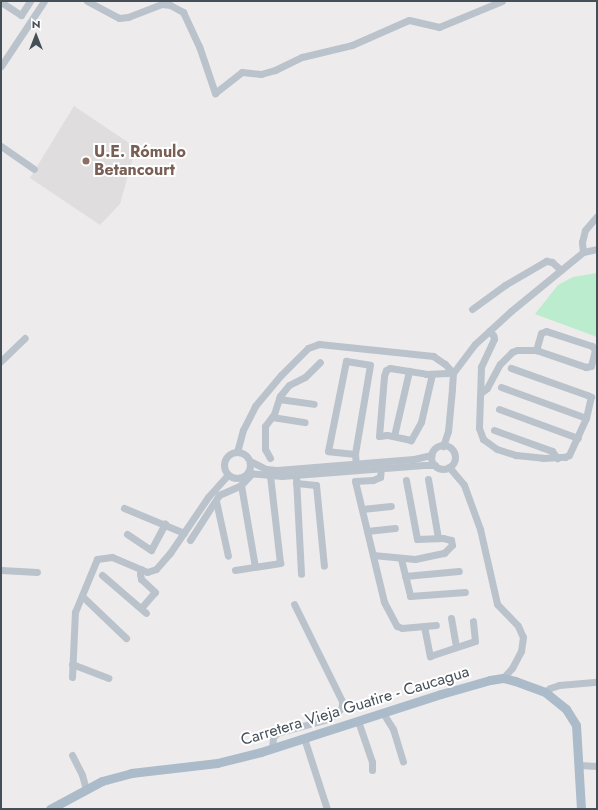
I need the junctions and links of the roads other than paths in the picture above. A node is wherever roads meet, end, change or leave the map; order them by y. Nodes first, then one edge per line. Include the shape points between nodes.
1 (30, 1) edge
2 (44, 1) edge
3 (87, 1) edge
4 (502, 1) edge
5 (1, 2) edge
6 (1, 66) edge
7 (1, 146) edge
8 (34, 168) dead end
9 (597, 216) edge
10 (597, 249) edge
11 (583, 252) junction
12 (560, 270) junction
13 (472, 309) dead end
14 (489, 331) junction
15 (25, 338) dead end
16 (536, 350) junction
17 (1, 361) edge
18 (320, 362) dead end
19 (511, 368) dead end
20 (452, 371) junction
21 (409, 372) junction
22 (432, 374) junction
23 (501, 387) dead end
24 (268, 391) junction
25 (482, 392) junction
26 (279, 398) junction
27 (314, 404) dead end
28 (500, 410) dead end
29 (272, 417) junction
30 (586, 418) junction
31 (306, 422) dead end
32 (494, 430) dead end
33 (394, 436) junction
34 (578, 438) junction
35 (443, 446) junction
36 (237, 452) junction
37 (355, 454) junction
38 (432, 455) junction
39 (270, 458) dead end
40 (557, 458) junction
41 (250, 461) junction
42 (356, 465) junction
43 (435, 465) junction
44 (449, 467) junction
45 (381, 468) junction
46 (250, 473) junction
47 (228, 475) junction
48 (270, 475) junction
49 (295, 475) junction
50 (428, 479) dead end
51 (406, 480) dead end
52 (296, 483) junction
53 (241, 485) junction
54 (216, 501) junction
55 (391, 506) dead end
56 (124, 508) dead end
57 (362, 510) junction
58 (165, 524) junction
59 (395, 528) dead end
60 (367, 531) junction
61 (184, 533) junction
62 (127, 534) dead end
63 (438, 538) junction
64 (190, 540) dead end
65 (373, 555) junction
66 (228, 556) dead end
67 (401, 559) junction
68 (324, 566) dead end
69 (255, 568) junction
70 (141, 569) junction
71 (1, 570) edge
72 (235, 570) dead end
73 (459, 571) dead end
74 (37, 572) dead end
75 (301, 574) dead end
76 (102, 575) dead end
77 (405, 576) junction
78 (465, 592) dead end
79 (82, 596) junction
80 (294, 604) dead end
81 (451, 618) dead end
82 (473, 622) dead end
83 (436, 625) dead end
84 (424, 626) junction
85 (126, 638) dead end
86 (456, 647) junction
87 (72, 664) junction
88 (72, 677) dead end
89 (108, 678) dead end
90 (503, 678) junction
91 (597, 682) edge
92 (545, 692) junction
93 (383, 713) junction
94 (358, 721) junction
95 (304, 738) junction
96 (272, 749) junction
97 (72, 755) dead end
98 (403, 761) dead end
99 (579, 765) junction
100 (597, 766) edge
101 (372, 770) dead end
102 (86, 789) junction
103 (60, 806) edge
104 (50, 809) edge
105 (327, 809) edge
106 (581, 809) edge

1 - 5 street via 21,15
2 - 6 street
3 - 4 street via 119,18 162,4 183,12 199,46 215,93 242,72 261,74 275,70 302,57 352,45 409,20 439,27
7 - 8 street
9 - 11 street via 585,230
10 - 11 street
11 - 12 street
12 - 13 street via 552,262 546,261 505,285
12 - 14 street
14 - 20 street
14 - 25 street via 494,339 482,363
15 - 17 street
16 - 16 street via 586,367 591,366 595,350 592,346 546,330 541,333
16 - 25 street via 522,349 512,352 500,364 487,388
18 - 26 street via 304,377 289,385
19 - 30 street via 589,395 591,403
20 - 22 street
20 - 24 street via 433,356 319,344 308,348
20 - 35 street via 448,431
21 - 22 street
21 - 33 street
21 - 33 street via 390,368 384,376 379,436
22 - 33 street via 421,422 411,440
23 - 30 street
24 - 26 street
24 - 36 street via 255,406 243,430
25 - 40 street via 480,431 485,442 510,453
26 - 27 street
26 - 29 street
28 - 34 street
29 - 31 street
29 - 39 street via 265,426 264,437 265,449
30 - 34 street
32 - 40 street via 552,451
34 - 40 street via 569,455
35 - 38 street via 436,448
35 - 44 street via 450,448 454,454 454,462
36 - 41 street via 245,454
36 - 47 street via 228,455 224,463
37 - 37 street via 370,365 346,361 328,451
37 - 42 street
38 - 42 street
38 - 43 street
41 - 42 street via 278,470
41 - 46 street
43 - 44 street via 442,469
43 - 45 street
44 - 90 street via 464,485 480,529 497,604 518,626 523,637 521,651
45 - 49 street
45 - 57 street via 380,477 355,481
46 - 47 street via 237,478
46 - 48 street
46 - 53 street
47 - 61 street via 208,497
48 - 49 street
48 - 69 street via 280,563
49 - 52 street
50 - 63 street
51 - 63 street via 417,539
52 - 68 street via 316,485
52 - 75 street
53 - 54 street via 219,495
53 - 69 street
54 - 64 street
54 - 66 street
55 - 57 street
56 - 58 street
57 - 60 street
58 - 61 street
58 - 62 street via 151,550
59 - 60 street
60 - 65 street
61 - 70 street via 156,569 147,572
63 - 67 street via 452,540 452,545 444,553
65 - 67 street
65 - 84 street via 384,602 397,626
67 - 77 street
69 - 72 street
70 - 76 street via 141,579 155,592 144,610
70 - 79 street via 112,557 97,559
71 - 74 street
73 - 77 street
77 - 78 street via 410,596
79 - 85 street
79 - 87 street via 75,612
80 - 96 street via 342,701 342,707 327,719 277,733 273,737
81 - 86 street
82 - 86 street via 475,641
83 - 84 street
84 - 86 street via 430,656
87 - 88 street
87 - 89 street
90 - 92 main road, Carretera Vieja Guatire - Caucagua
90 - 93 main road, Carretera Vieja Guatire - Caucagua
91 - 92 street via 559,685
92 - 99 main road, Carretera Vieja Guatire - Caucagua via 566,709 576,725
93 - 94 main road, Carretera Vieja Guatire - Caucagua
93 - 98 street via 393,729
94 - 95 main road, Carretera Vieja Guatire - Caucagua
94 - 101 street via 372,762
95 - 96 main road, Carretera Vieja Guatire - Caucagua
95 - 105 street
96 - 102 main road, Carretera Vieja Guatire - Caucagua via 217,762 131,773 102,781
97 - 102 street
99 - 100 street
99 - 106 main road, Carretera Vieja Guatire - Caucagua
102 - 103 main road, Carretera Vieja Guatire - Caucagua
103 - 104 main road, Carretera Vieja Guatire - Caucagua

